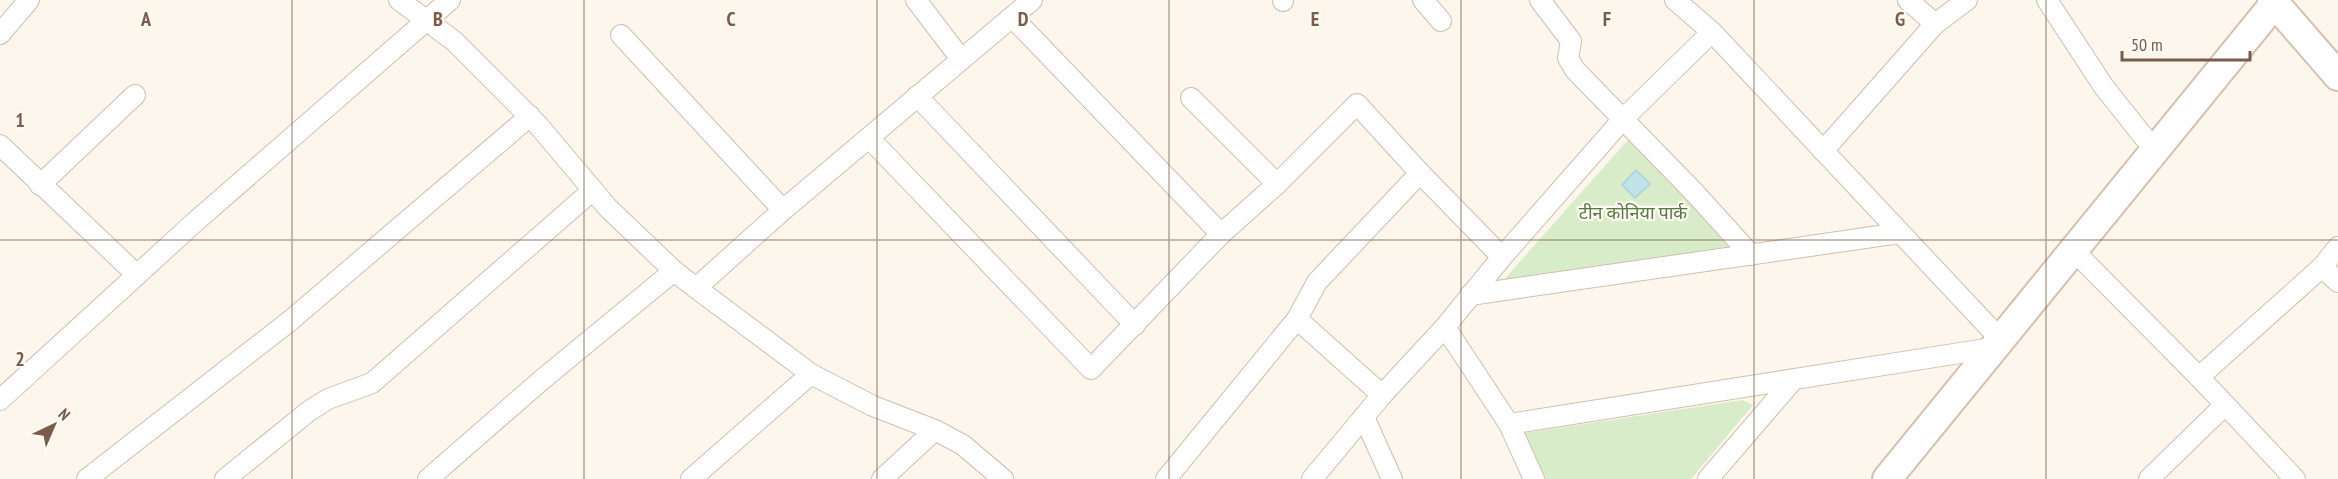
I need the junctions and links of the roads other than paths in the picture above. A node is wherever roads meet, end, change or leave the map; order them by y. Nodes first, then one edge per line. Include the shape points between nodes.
1 (29, 0) edge
2 (399, 0) edge
3 (450, 0) edge
4 (916, 0) edge
5 (1032, 0) edge
6 (1423, 0) edge
7 (1540, 0) edge
8 (1675, 0) edge
9 (1908, 0) edge
10 (1967, 0) edge
11 (2047, 0) edge
12 (2274, 2) edge
13 (1012, 16) junction
14 (427, 21) junction
15 (1441, 21) dead end
16 (1935, 24) junction
17 (1712, 32) junction
18 (0, 34) edge
19 (621, 35) dead end
20 (962, 59) junction
21 (2338, 76) edge
22 (135, 95) dead end
23 (917, 96) junction
24 (1191, 98) dead end
25 (530, 116) junction
26 (1623, 119) junction
27 (868, 138) junction
28 (0, 145) edge
29 (1823, 151) junction
30 (2155, 151) junction
31 (1420, 173) junction
32 (1277, 184) junction
33 (40, 185) junction
34 (593, 190) junction
35 (783, 210) junction
36 (1900, 233) junction
37 (1221, 234) junction
38 (2338, 248) edge
39 (2074, 251) junction
40 (1751, 255) junction
41 (1502, 257) junction
42 (2322, 267) junction
43 (674, 271) junction
44 (137, 275) junction
45 (2338, 282) edge
46 (696, 288) junction
47 (1470, 295) junction
48 (1297, 320) junction
49 (1135, 325) junction
50 (1445, 327) junction
51 (1996, 343) junction
52 (811, 374) junction
53 (2199, 378) junction
54 (1794, 379) junction
55 (1382, 395) junction
56 (0, 399) edge
57 (2225, 405) junction
58 (1364, 417) junction
59 (1509, 424) junction
60 (935, 430) junction
61 (1896, 475) edge
62 (87, 479) edge
63 (225, 479) edge
64 (428, 479) edge
65 (691, 479) edge
66 (882, 479) edge
67 (1003, 479) edge
68 (1166, 479) edge
69 (1312, 479) edge
70 (1392, 479) edge
71 (1534, 479) edge
72 (1708, 479) edge
73 (2149, 479) edge
74 (2295, 479) edge

1 - 18 street
2 - 14 street
3 - 14 street
4 - 20 street
5 - 13 street
6 - 15 street
7 - 26 street via 1571,41 1570,63
8 - 17 street
9 - 16 street
10 - 16 street
11 - 30 street via 2104,87
12 - 21 street
12 - 30 street
13 - 20 street
13 - 37 street
14 - 25 street via 454,41
14 - 44 street
16 - 29 street
17 - 26 street
17 - 29 street
19 - 35 street
20 - 23 street
22 - 33 street
23 - 27 street
23 - 49 street
24 - 32 street
25 - 34 street
25 - 62 street via 291,320
26 - 40 street
26 - 41 street
27 - 35 street
27 - 49 street via 1091,369
28 - 33 street
29 - 36 street
30 - 39 street
31 - 32 street via 1357,104
31 - 41 street
31 - 48 street via 1317,282
32 - 37 street
33 - 44 street
34 - 43 street
34 - 63 street via 372,383 328,399 309,411
35 - 46 street
36 - 40 street
36 - 51 street
37 - 49 street
38 - 42 street
39 - 51 street
39 - 53 street
40 - 47 street
41 - 47 street
42 - 45 street
42 - 53 street
43 - 46 street
43 - 64 street
44 - 56 street
46 - 52 street
47 - 50 street
48 - 55 street
48 - 68 street
50 - 55 street
50 - 59 street
51 - 54 street
51 - 61 street
52 - 60 street via 873,406
52 - 65 street
53 - 57 street
54 - 59 street
54 - 72 street
55 - 58 street
57 - 73 street
57 - 74 street
58 - 69 street
58 - 70 street
59 - 71 street
60 - 66 street
60 - 67 street via 963,445

